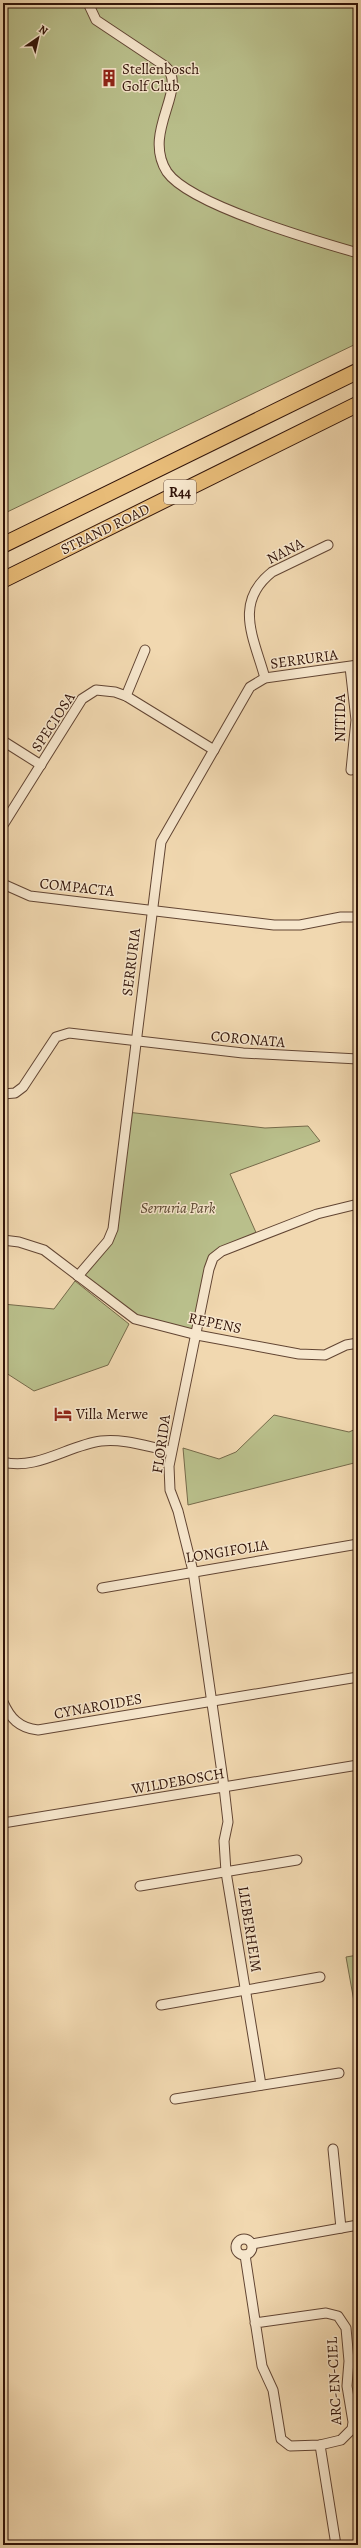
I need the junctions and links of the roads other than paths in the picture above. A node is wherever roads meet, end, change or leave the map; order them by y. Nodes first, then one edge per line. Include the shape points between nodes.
1 (88, 3) edge
2 (358, 253) edge
3 (358, 371) edge
4 (358, 404) edge
5 (3, 545) edge
6 (328, 546) dead end
7 (3, 580) edge
8 (145, 650) dead end
9 (354, 666) edge
10 (265, 678) junction
11 (126, 696) junction
12 (3, 741) edge
13 (214, 750) junction
14 (41, 765) junction
15 (351, 770) dead end
16 (3, 825) edge
17 (3, 884) edge
18 (151, 910) junction
19 (358, 917) edge
20 (136, 1042) junction
21 (358, 1060) edge
22 (3, 1094) edge
23 (358, 1204) edge
24 (3, 1240) edge
25 (78, 1276) junction
26 (196, 1335) junction
27 (358, 1343) edge
28 (171, 1451) junction
29 (3, 1462) edge
30 (358, 1544) edge
31 (193, 1571) junction
32 (102, 1588) dead end
33 (358, 1677) edge
34 (211, 1701) junction
35 (3, 1702) edge
36 (358, 1765) edge
37 (224, 1787) junction
38 (3, 1823) edge
39 (297, 1860) dead end
40 (226, 1872) junction
41 (140, 1886) dead end
42 (320, 1977) dead end
43 (246, 1991) junction
44 (161, 2005) dead end
45 (339, 2073) dead end
46 (261, 2086) junction
47 (175, 2099) dead end
48 (333, 2149) dead end
49 (358, 2225) edge
50 (341, 2228) junction
51 (252, 2244) junction
52 (245, 2255) junction
53 (255, 2323) junction
54 (320, 2445) junction
55 (336, 2545) edge

1 - 2 street via 96,20 165,66 172,74 173,87 159,130 158,143 167,172 179,184 209,202
3 - 5 main road, STRAND ROAD / R44
4 - 7 main road, STRAND ROAD / R44
6 - 10 street, NANA via 272,572 264,578 254,593 248,612
8 - 11 street
9 - 10 street, SERRURIA
9 - 15 street, NITIDA via 356,720
10 - 13 street, SERRURIA via 250,687
11 - 13 street, SPECIOSA
11 - 14 street, SPECIOSA via 96,690 82,699
12 - 14 street
13 - 18 street, SERRURIA via 161,842
14 - 16 street, SPECIOSA
17 - 18 street, COMPACTA via 30,896
18 - 19 street via 274,925 300,925
18 - 20 street, SERRURIA
20 - 21 street, CORONATA via 267,1055
20 - 22 street via 63,1034 51,1042 23,1087 15,1093
20 - 25 street, SERRURIA via 113,1229 108,1241
23 - 26 street, FLORIDA via 317,1214 222,1251 213,1258
24 - 25 street via 44,1250
25 - 26 street, REPENS via 129,1316
26 - 27 street, REPENS via 315,1356
26 - 28 street, FLORIDA
28 - 29 street via 102,1440 34,1461 18,1464
28 - 31 street, FLORIDA via 170,1490
30 - 31 street, LONGIFOLIA
31 - 32 street, LONGIFOLIA
31 - 34 street, FLORIDA
33 - 34 street
34 - 35 street, CYNAROIDES via 38,1730 20,1725 9,1715
34 - 37 street, FLORIDA
36 - 37 street, WILDEBOSCH
37 - 38 street, WILDEBOSCH
37 - 40 street, LIEBERHEIM via 228,1822 224,1841
39 - 40 street, LIEBERHEIM
40 - 41 street, LIEBERHEIM
40 - 43 street, LIEBERHEIM
42 - 43 street, LIEBERHEIM
43 - 44 street, LIEBERHEIM
43 - 46 street, LIEBERHEIM
45 - 46 street
46 - 47 street
48 - 50 street
49 - 50 street
50 - 51 street
51 - 52 street via 251,2252
51 - 52 street via 245,2238 237,2242 237,2251
52 - 53 street, ARC-EN-CIEL
53 - 54 street, ARC-EN-CIEL via 262,2366 273,2390 281,2438 294,2447
53 - 54 street, ARC-EN-CIEL via 326,2313 332,2313 343,2322 348,2346 347,2386 352,2429 342,2440
54 - 55 street

